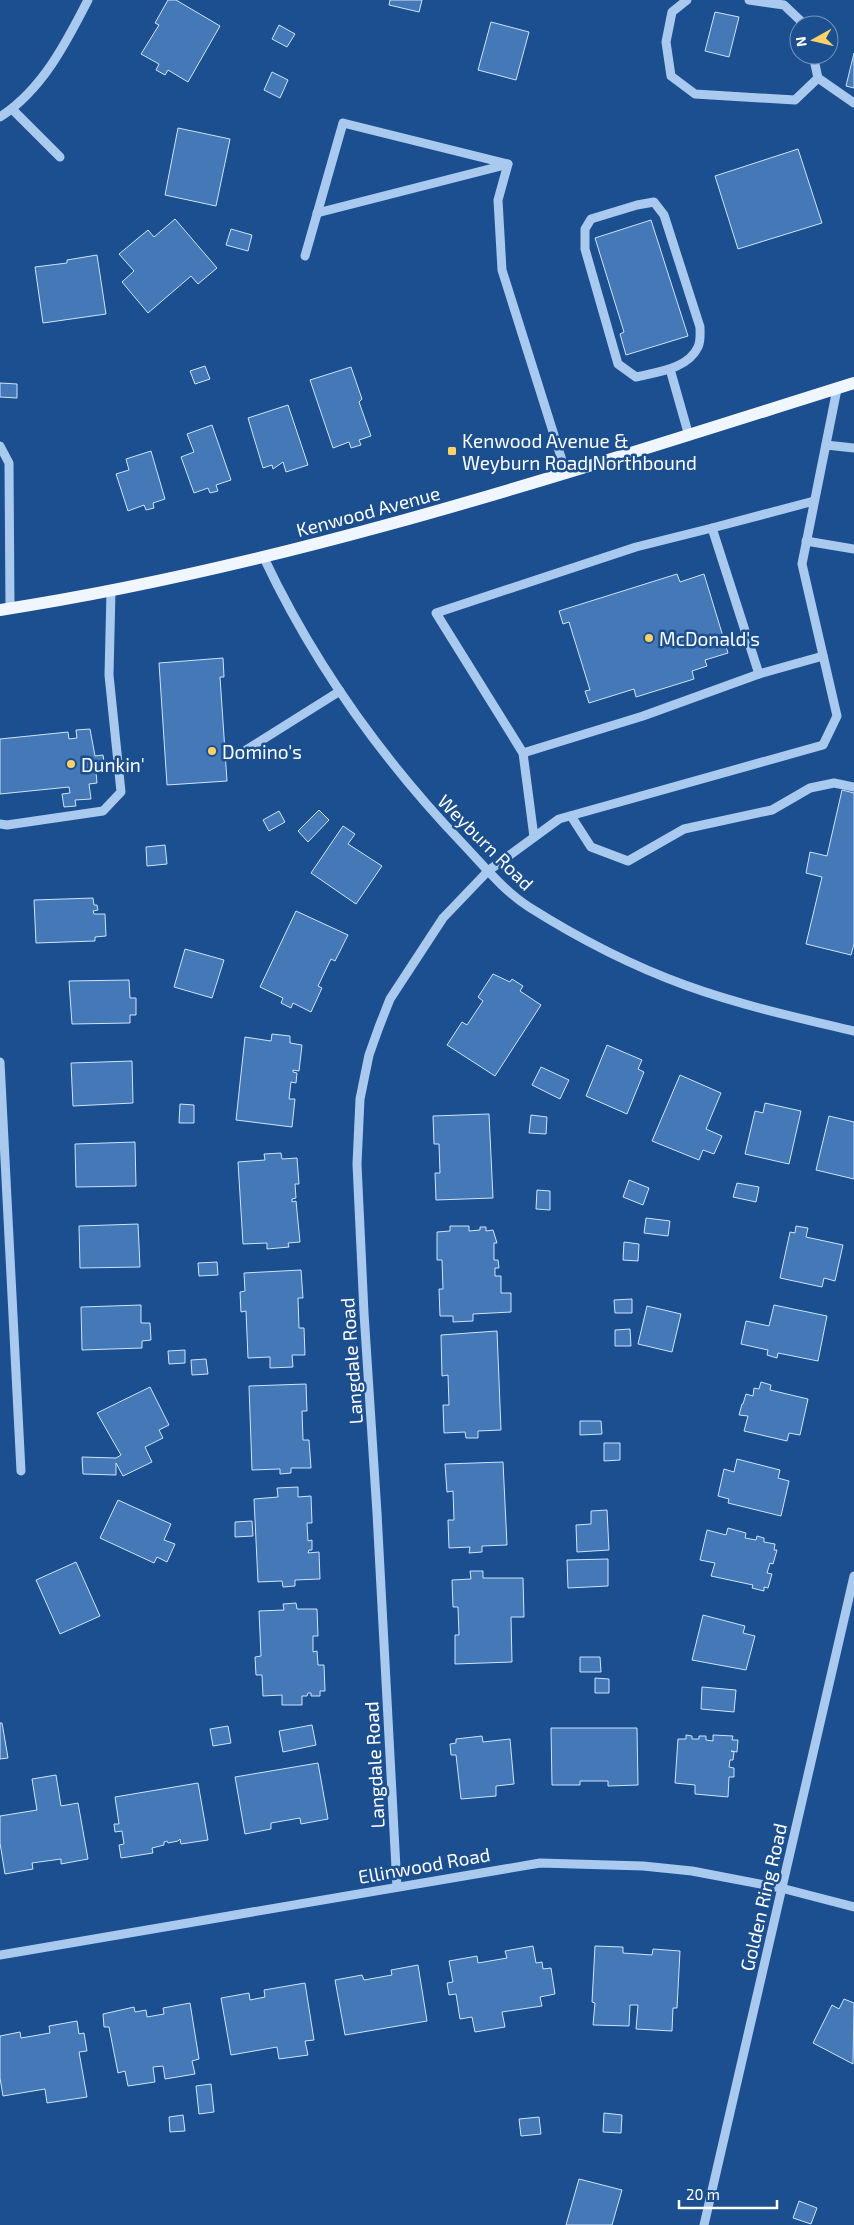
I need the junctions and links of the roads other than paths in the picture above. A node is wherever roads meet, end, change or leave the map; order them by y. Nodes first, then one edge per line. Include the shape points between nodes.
1 (88, 0) edge
2 (687, 0) edge
3 (750, 0) edge
4 (794, 15) edge
5 (815, 65) edge
6 (818, 78) junction
7 (854, 103) edge
8 (12, 109) junction
9 (0, 117) edge
10 (60, 157) dead end
11 (508, 164) junction
12 (317, 213) junction
13 (304, 256) dead end
14 (670, 369) junction
15 (854, 383) edge
16 (837, 388) junction
17 (689, 436) junction
18 (826, 445) junction
19 (0, 446) edge
20 (854, 448) edge
21 (566, 473) junction
22 (814, 501) junction
23 (712, 528) junction
24 (806, 542) junction
25 (854, 549) edge
26 (264, 558) junction
27 (111, 591) junction
28 (5, 609) edge
29 (823, 656) junction
30 (758, 674) junction
31 (340, 691) junction
32 (246, 750) dead end
33 (523, 753) junction
34 (854, 787) edge
35 (571, 816) junction
36 (0, 824) edge
37 (534, 837) junction
38 (488, 871) junction
39 (854, 1031) edge
40 (0, 1062) edge
41 (21, 1471) dead end
42 (854, 1576) edge
43 (397, 1887) junction
44 (781, 1888) junction
45 (854, 1907) edge
46 (0, 1955) edge
47 (704, 2225) edge

1 - 8 street via 37,85
2 - 6 street via 672,12 666,42 671,76 695,94 795,100
3 - 4 street via 784,5
5 - 6 street
6 - 7 street
8 - 9 street
8 - 10 street
11 - 12 street
11 - 12 street via 343,123
11 - 21 street via 498,200 502,270
12 - 13 street
14 - 14 street via 692,356 699,345 700,327 664,215 654,202 591,219 585,229 585,249 618,364 636,377
14 - 17 street
15 - 16 main road, Kenwood Avenue
16 - 17 main road, Kenwood Avenue
16 - 18 street, Langdale Road
17 - 21 main road, Kenwood Avenue
18 - 20 street
18 - 22 street, Langdale Road
19 - 28 street via 9,464
21 - 26 main road, Kenwood Avenue via 458,506
22 - 23 street
22 - 24 street, Langdale Road
23 - 30 street
23 - 33 street via 636,547 436,613
24 - 25 street
24 - 29 street, Langdale Road via 802,564
26 - 27 main road, Kenwood Avenue
26 - 31 street, Weyburn Road via 305,637
27 - 28 main road, Kenwood Avenue
27 - 36 street via 109,675 121,792 103,811
29 - 30 street
29 - 35 street, Langdale Road via 837,716 823,745
30 - 33 street via 643,716
31 - 32 street
31 - 38 street, Weyburn Road via 424,804
33 - 37 street
34 - 35 street via 834,783 810,788 772,810 684,829 628,861 591,847
35 - 37 street, Langdale Road via 559,819
37 - 38 street, Langdale Road
38 - 39 street, Weyburn Road via 527,906 601,949 636,965 686,986
38 - 43 street, Langdale Road via 443,918 390,999 369,1055 360,1099 357,1164 363,1293
40 - 41 street
42 - 44 street, Golden Ring Road
43 - 44 street, Ellinwood Road via 485,1871 556,1863 692,1871
43 - 46 street, Ellinwood Road
44 - 45 street, Ellinwood Road
44 - 47 street, Golden Ring Road

